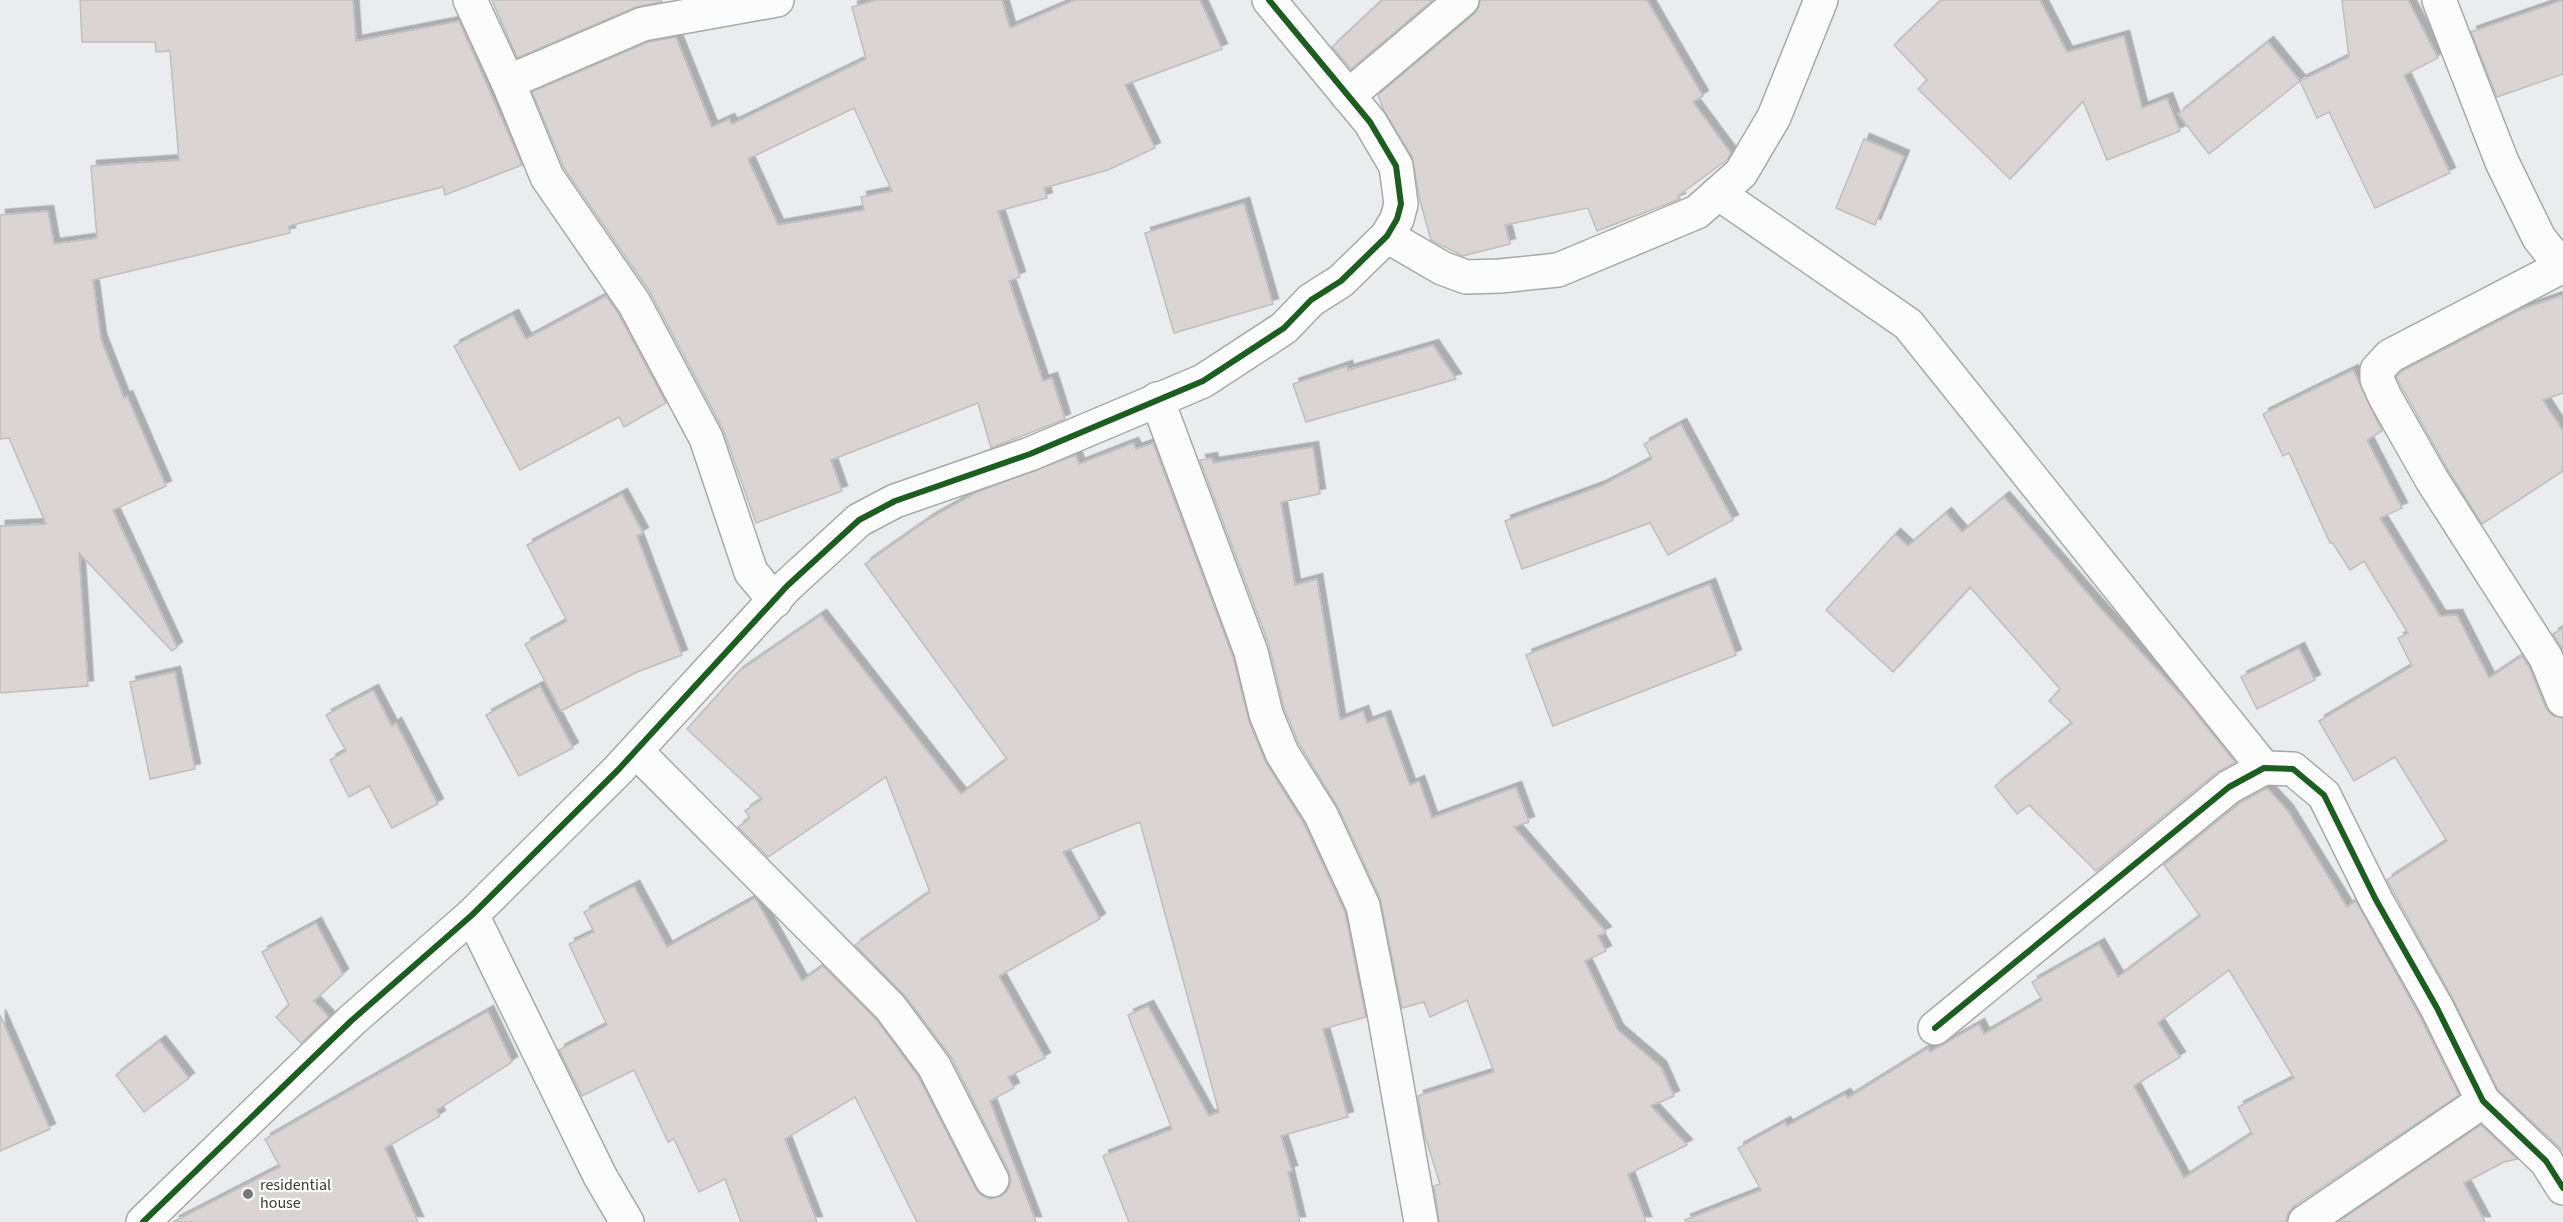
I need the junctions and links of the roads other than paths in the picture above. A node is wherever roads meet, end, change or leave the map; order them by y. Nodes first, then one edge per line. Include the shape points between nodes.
1 (470, 0) edge
2 (777, 0) edge
3 (1269, 0) edge
4 (1462, 0) edge
5 (1821, 0) edge
6 (2439, 0) edge
7 (675, 9) edge
8 (508, 82) junction
9 (1348, 96) junction
10 (1718, 193) junction
11 (1387, 236) junction
12 (2562, 267) edge
13 (1157, 399) junction
14 (775, 601) junction
15 (2563, 700) edge
16 (636, 751) junction
17 (2264, 768) junction
18 (472, 915) junction
19 (1935, 1028) dead end
20 (2482, 1101) junction
21 (992, 1180) dead end
22 (2563, 1188) edge
23 (143, 1222) edge
24 (627, 1222) edge
25 (1421, 1222) edge
26 (2305, 1222) edge

1 - 8 street
2 - 7 street
3 - 9 street
4 - 9 street
5 - 10 street via 1774,117 1741,173
6 - 12 street via 2502,162 2539,238
7 - 8 street
8 - 14 street via 547,177 634,303 706,438 751,572
9 - 11 street via 1370,122 1396,166 1401,204
10 - 11 street via 1697,212 1558,270 1466,277 1442,268
10 - 17 street via 1908,324
11 - 13 street via 1284,328 1203,381
12 - 15 street via 2390,356 2377,370 2377,379 2432,480 2546,658
13 - 14 street via 1030,454 895,501 859,520
13 - 25 street via 1251,652 1266,714 1282,753 1321,815 1362,906
14 - 16 street
16 - 18 street
16 - 21 street via 890,1007 934,1066
17 - 19 street via 2229,787
17 - 20 street via 2293,769 2324,795 2376,900 2438,1008
18 - 23 street via 351,1021
18 - 24 street via 600,1176
20 - 22 street via 2546,1161
20 - 26 street

